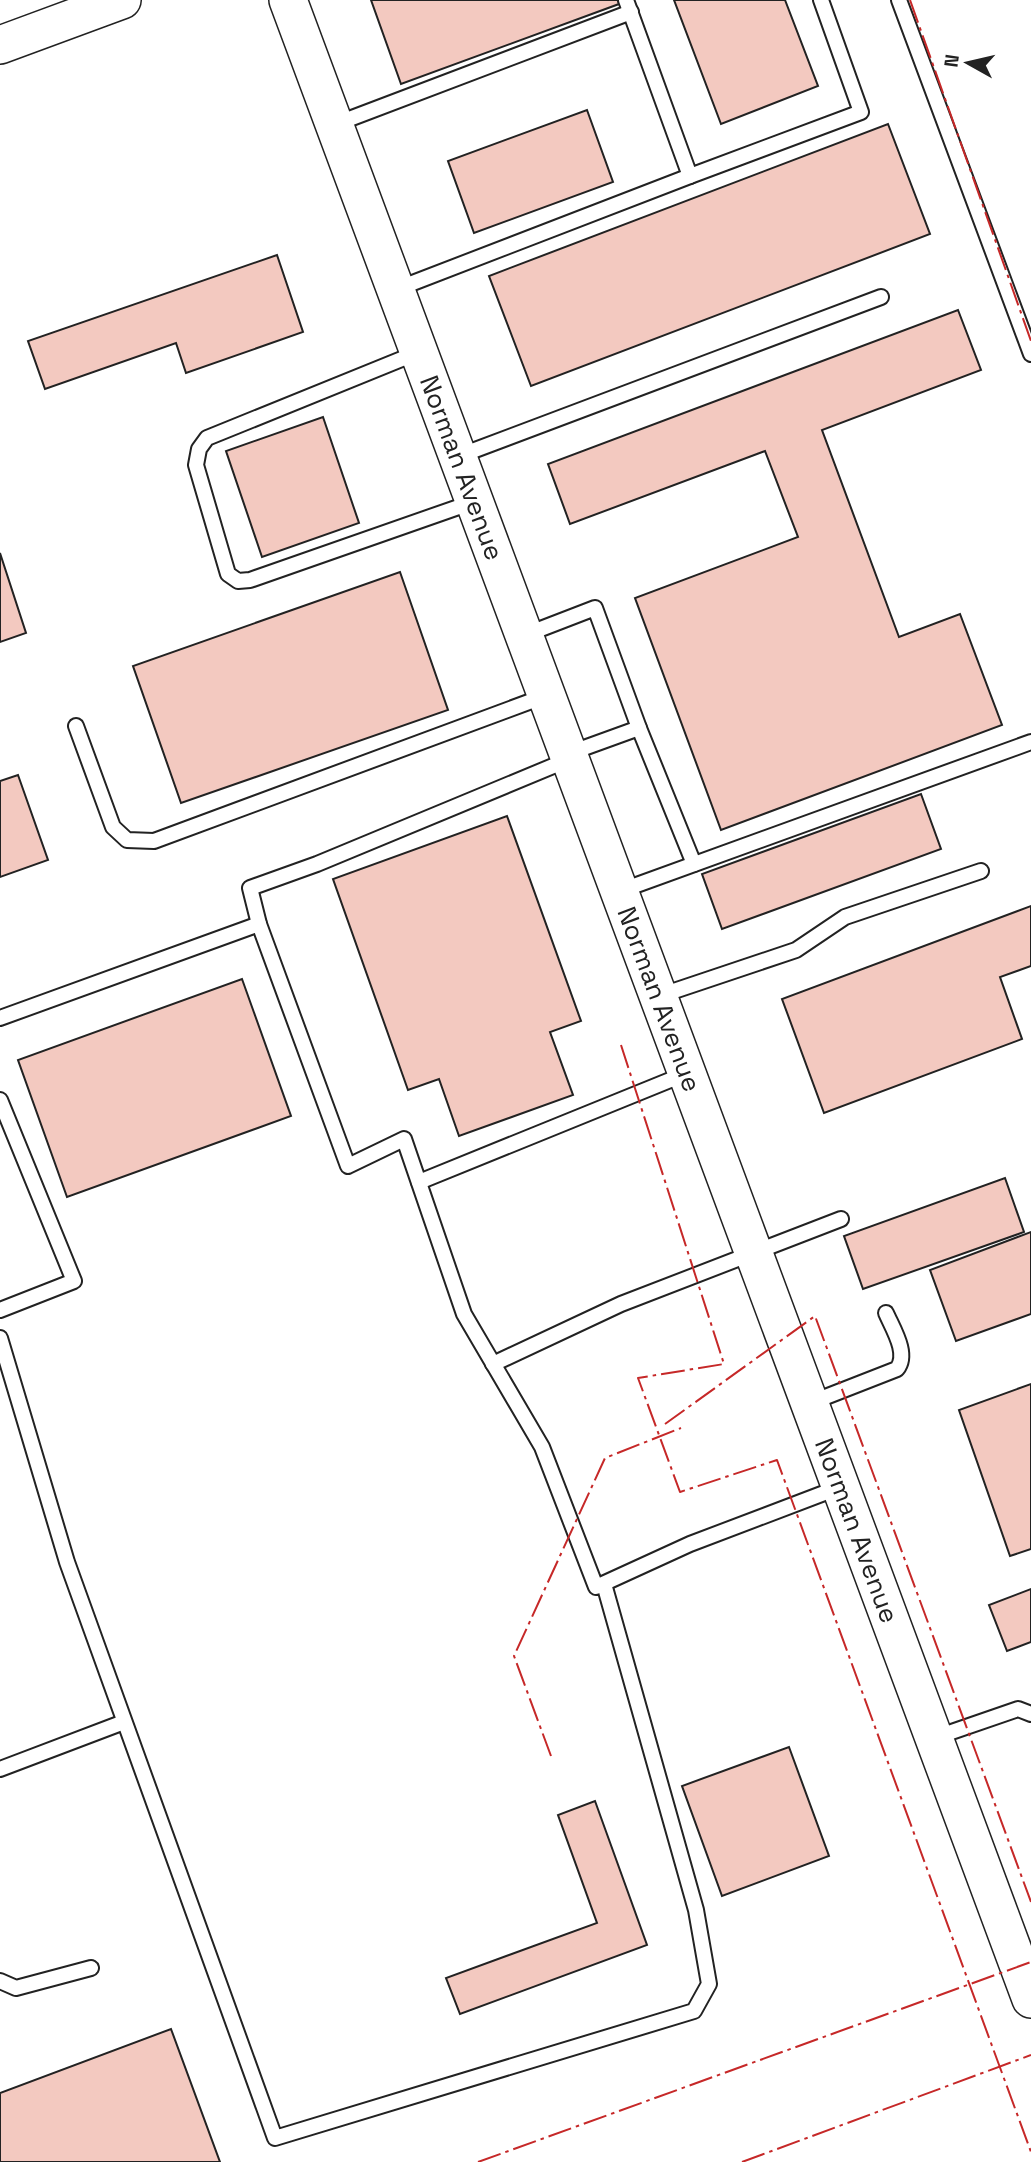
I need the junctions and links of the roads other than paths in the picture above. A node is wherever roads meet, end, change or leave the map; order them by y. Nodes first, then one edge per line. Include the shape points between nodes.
1 (122, 0) edge
2 (288, 0) edge
3 (821, 0) edge
4 (899, 0) edge
5 (629, 6) edge
6 (0, 45) edge
7 (334, 124) junction
8 (690, 176) junction
9 (395, 290) junction
10 (881, 297) dead end
11 (419, 352) junction
12 (1031, 354) edge
13 (458, 457) junction
14 (474, 501) junction
15 (524, 635) junction
16 (546, 695) junction
17 (76, 726) dead end
18 (639, 728) junction
19 (1031, 741) edge
20 (569, 757) junction
21 (694, 864) junction
22 (981, 871) dead end
23 (619, 891) junction
24 (259, 924) junction
25 (658, 996) junction
26 (0, 1018) edge
27 (687, 1073) junction
28 (0, 1100) edge
29 (419, 1182) junction
30 (841, 1219) dead end
31 (753, 1251) junction
32 (0, 1310) edge
33 (886, 1313) dead end
34 (0, 1338) edge
35 (493, 1364) junction
36 (809, 1404) junction
37 (840, 1488) junction
38 (604, 1584) junction
39 (1031, 1713) edge
40 (124, 1722) junction
41 (934, 1738) junction
42 (0, 1769) edge
43 (91, 1968) dead end
44 (0, 1981) edge
45 (1031, 1999) edge

1 - 6 street
2 - 7 street, Norman Avenue
3 - 8 lane via 861,112
4 - 12 lane
5 - 7 lane
5 - 8 lane
7 - 9 street, Norman Avenue
8 - 9 lane
9 - 11 street, Norman Avenue
10 - 13 lane
11 - 13 street, Norman Avenue
11 - 14 lane via 207,438 196,465 228,574 238,581 250,580
13 - 14 street, Norman Avenue
14 - 15 street, Norman Avenue
15 - 16 street, Norman Avenue
15 - 18 lane via 595,608
16 - 17 lane via 154,841 127,840 113,827
16 - 20 street, Norman Avenue
18 - 20 lane
18 - 21 lane
19 - 21 lane
20 - 23 street, Norman Avenue
20 - 24 lane via 250,888
21 - 23 lane
22 - 25 lane via 845,917 796,950
23 - 25 street, Norman Avenue
24 - 26 lane
24 - 29 lane via 348,1166 404,1139
25 - 27 street, Norman Avenue
27 - 29 lane
27 - 31 street, Norman Avenue
28 - 32 lane via 74,1281
29 - 35 lane via 464,1314
30 - 31 lane
31 - 35 lane via 621,1304
31 - 36 street, Norman Avenue
33 - 36 lane via 902,1354 897,1370
34 - 40 lane via 67,1562
35 - 38 lane via 542,1447 596,1587
36 - 37 street, Norman Avenue
37 - 38 lane via 690,1544
37 - 41 street, Norman Avenue
38 - 40 lane via 695,1910 709,1984 694,2011 275,2138
39 - 41 lane via 1018,1709
40 - 42 lane
41 - 45 street, Norman Avenue
43 - 44 lane via 16,1988

